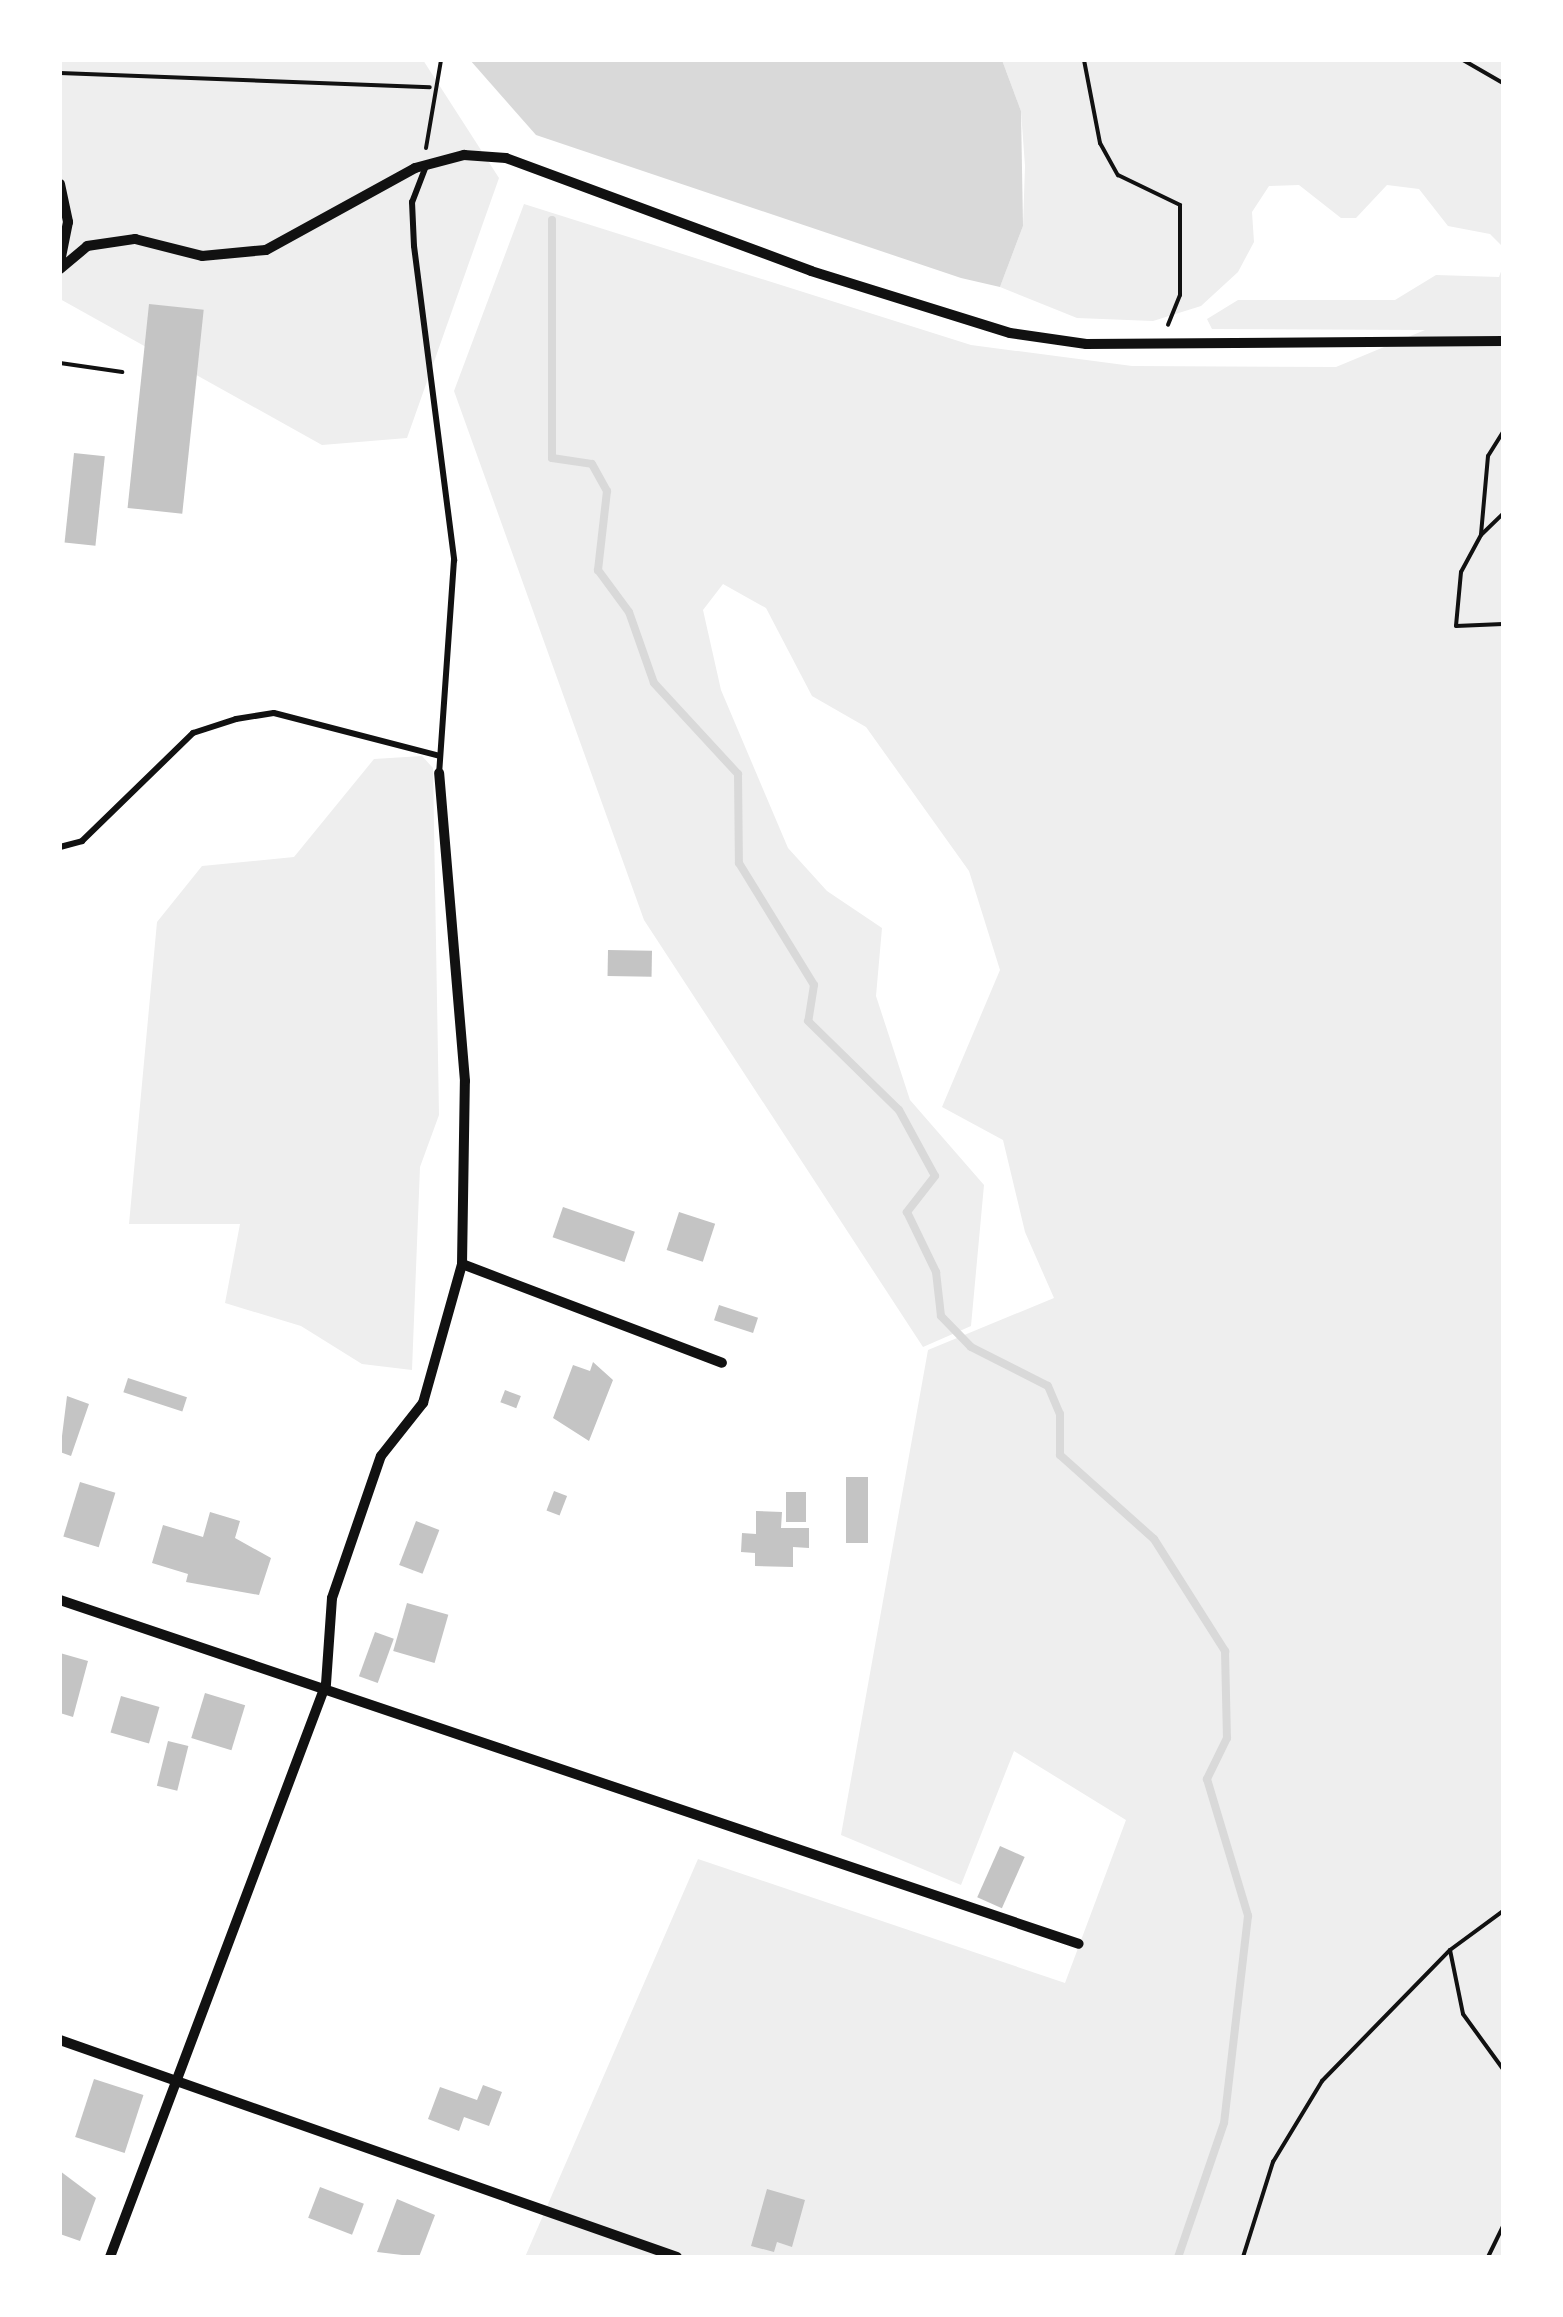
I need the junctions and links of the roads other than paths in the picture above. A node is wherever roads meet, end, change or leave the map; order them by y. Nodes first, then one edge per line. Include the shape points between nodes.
1 (426, 166) junction
2 (60, 184) edge
3 (60, 262) edge
4 (60, 269) edge
5 (1503, 341) edge
6 (440, 756) junction
7 (438, 774) joint
8 (60, 847) edge
9 (462, 1264) junction
10 (722, 1364) dead end
11 (60, 1600) edge
12 (326, 1684) junction
13 (1079, 1944) dead end
14 (60, 2040) edge
15 (173, 2076) junction
16 (110, 2257) edge
17 (676, 2257) edge

1 - 4 street via 266,250 202,256 135,240 87,246
1 - 5 street via 464,155 506,158 811,271 1010,332 1161,340
1 - 6 lane via 412,202 414,246 454,560
2 - 3 street via 68,222
6 - 7 lane
6 - 8 lane via 274,713 236,719 193,733 82,841
7 - 9 street via 465,1081
9 - 10 street
9 - 12 street via 423,1403 381,1456 332,1598
11 - 12 street
12 - 13 street
12 - 15 street
14 - 15 street
15 - 16 street
15 - 17 street

